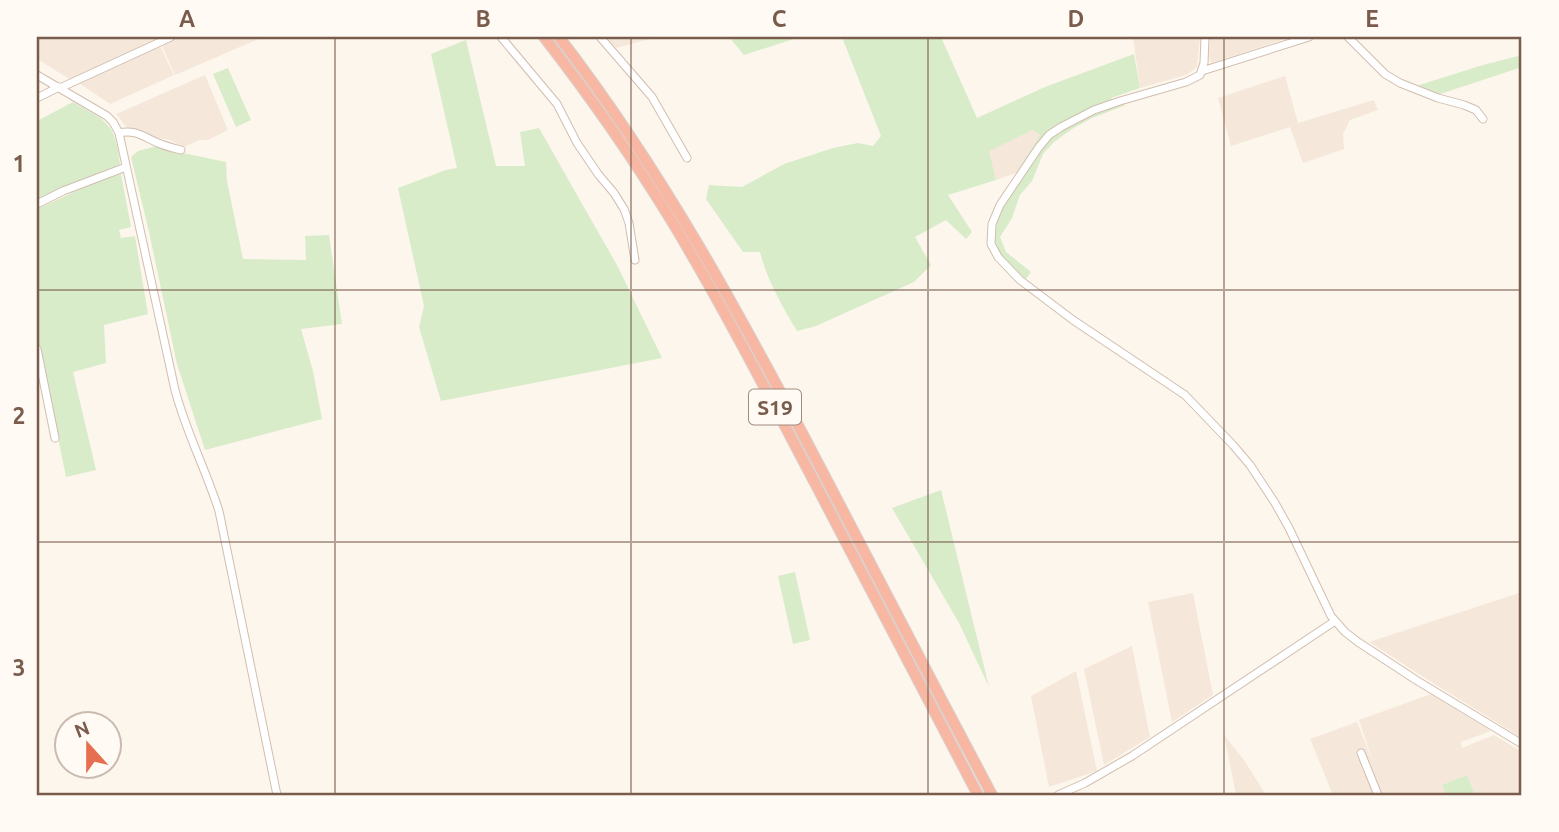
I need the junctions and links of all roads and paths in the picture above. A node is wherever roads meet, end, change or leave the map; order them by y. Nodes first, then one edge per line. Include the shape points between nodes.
1 (171, 37) edge
2 (501, 37) edge
3 (544, 37) edge
4 (559, 37) edge
5 (600, 37) edge
6 (1205, 37) edge
7 (1308, 37) edge
8 (1348, 37) edge
9 (1202, 71) junction
10 (37, 75) edge
11 (60, 87) junction
12 (37, 98) edge
13 (1483, 119) dead end
14 (119, 133) junction
15 (181, 150) dead end
16 (687, 159) dead end
17 (126, 167) junction
18 (37, 204) edge
19 (635, 260) dead end
20 (37, 349) edge
21 (55, 438) dead end
22 (1335, 621) junction
23 (1522, 744) edge
24 (1361, 753) dead end
25 (277, 795) edge
26 (978, 795) edge
27 (992, 795) edge
28 (1058, 795) edge
29 (1378, 795) edge

1 - 11 street
2 - 19 street via 557,104 577,143 624,209
3 - 26 highway, S19 via 628,153 708,283
4 - 27 highway, S19 via 638,146 718,276
5 - 16 street via 652,97
6 - 9 street
7 - 9 street
8 - 13 street via 1385,74 1476,110
9 - 22 street via 1186,82 1094,110 1049,135 1000,205 992,224 991,244 1003,263 1035,292 1185,395 1227,438 1275,503
10 - 11 street
11 - 12 street
11 - 14 street via 107,116
14 - 15 street via 138,132
14 - 17 street
17 - 18 street
17 - 25 street via 175,390 219,511
20 - 21 street
22 - 23 street via 1388,662
22 - 28 street via 1132,756
24 - 29 street

